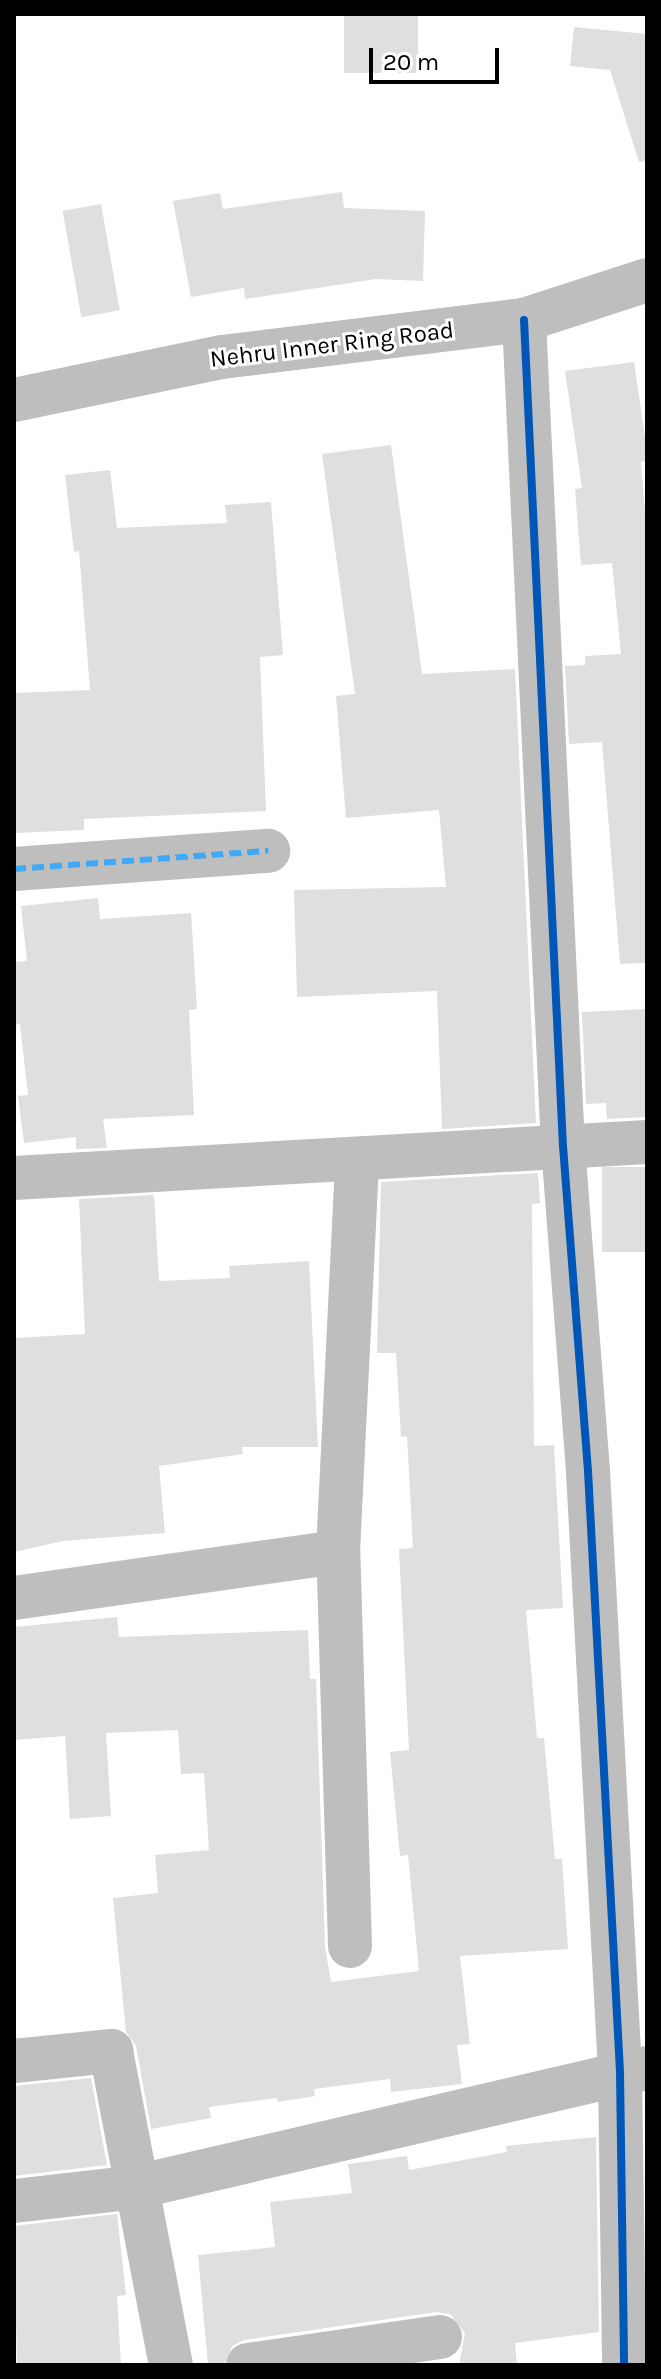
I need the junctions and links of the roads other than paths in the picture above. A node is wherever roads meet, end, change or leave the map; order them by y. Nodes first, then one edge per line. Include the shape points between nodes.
1 (647, 280) edge
2 (524, 320) junction
3 (14, 400) edge
4 (268, 851) dead end
5 (14, 869) edge
6 (647, 1142) edge
7 (563, 1146) junction
8 (357, 1162) junction
9 (14, 1178) edge
10 (338, 1552) junction
11 (14, 1598) edge
12 (350, 1946) dead end
13 (14, 2061) edge
14 (633, 2070) edge
15 (136, 2187) junction
16 (14, 2201) edge
17 (440, 2337) dead end
18 (171, 2365) edge
19 (248, 2365) edge
20 (624, 2365) edge

1 - 2 street, Nehru Inner Ring Road
2 - 3 street, Nehru Inner Ring Road via 222,357
2 - 7 street
4 - 5 street
6 - 7 street
7 - 8 street
7 - 14 street
8 - 9 street
8 - 10 street
10 - 11 street
10 - 12 street
13 - 15 street via 111,2051
14 - 15 street
14 - 20 street
15 - 16 street
15 - 18 street
17 - 19 street

